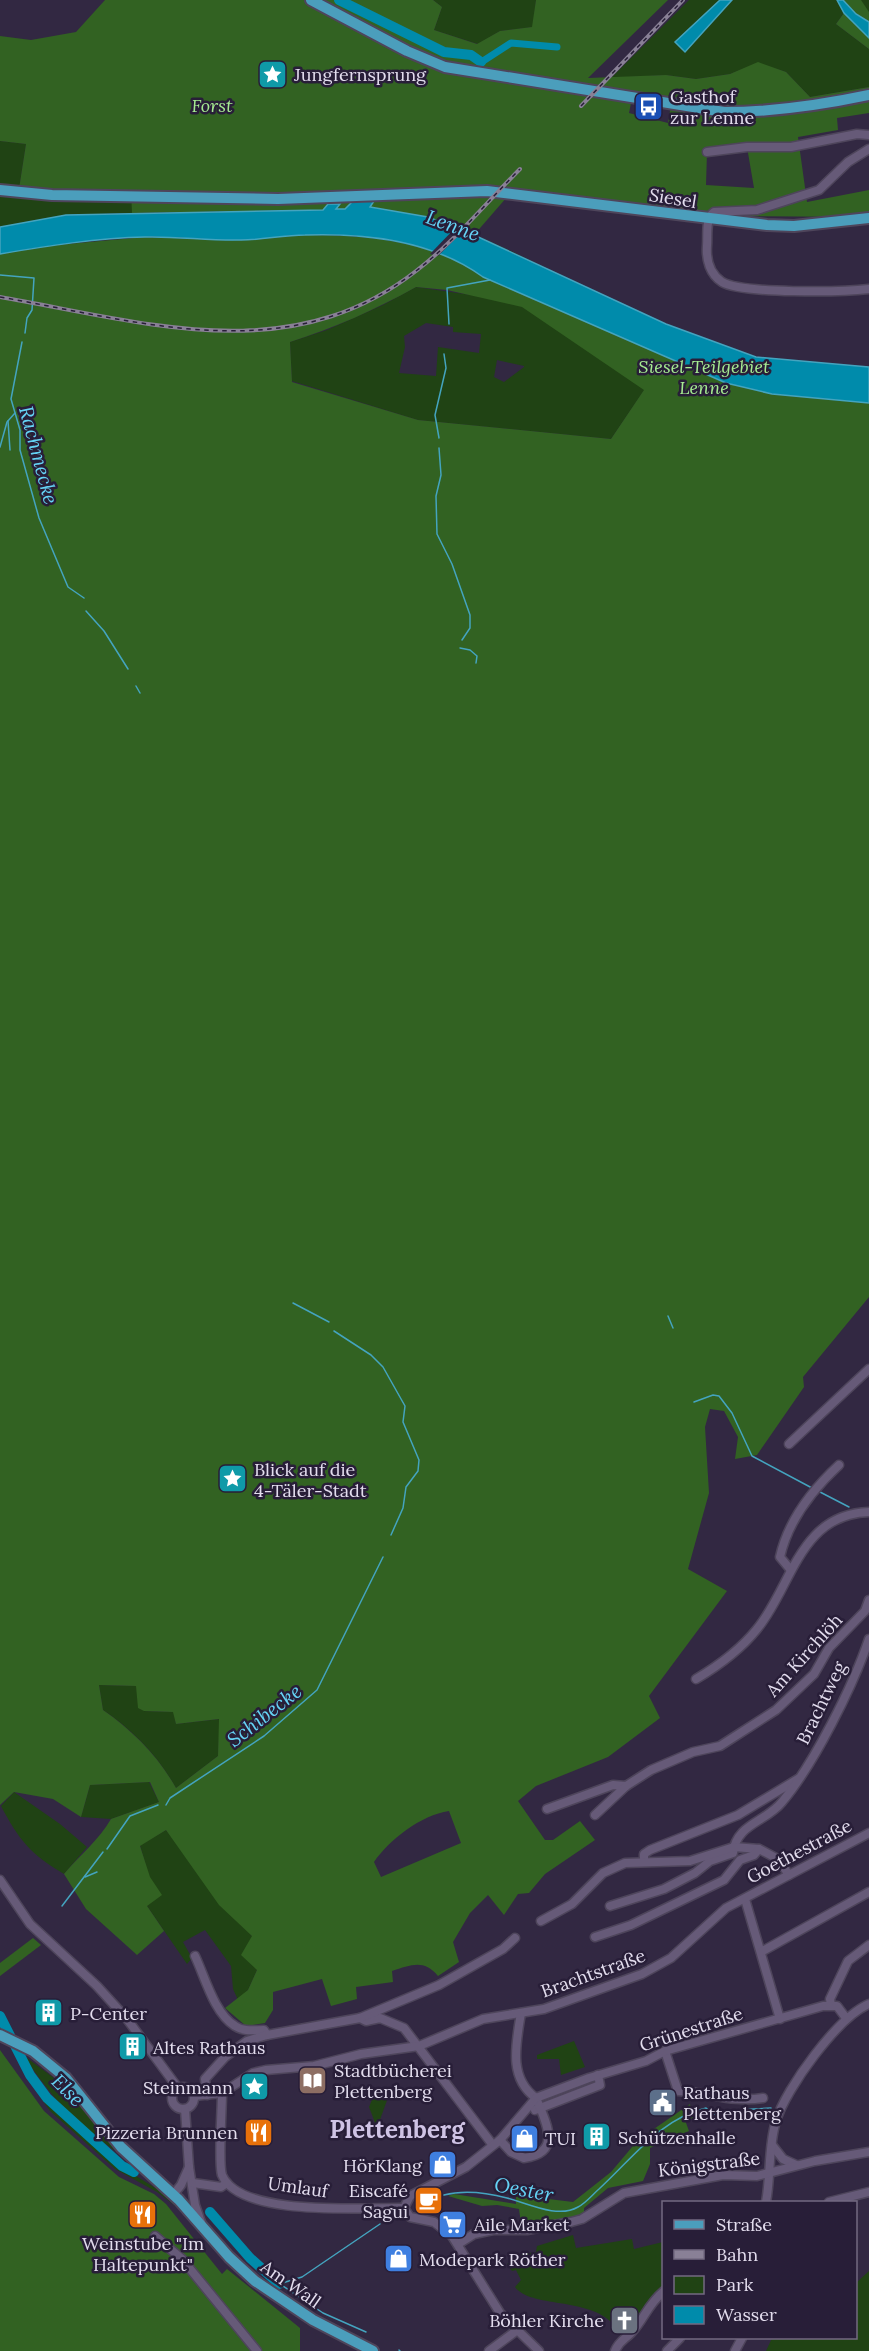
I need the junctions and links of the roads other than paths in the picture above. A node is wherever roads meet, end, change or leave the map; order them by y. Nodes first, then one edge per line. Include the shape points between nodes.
1 (311, 0) edge
2 (869, 94) edge
3 (869, 135) edge
4 (869, 149) edge
5 (707, 152) dead end
6 (0, 190) edge
7 (869, 218) edge
8 (708, 220) junction
9 (869, 289) edge
10 (869, 1369) edge
11 (789, 1444) dead end
12 (839, 1465) dead end
13 (869, 1512) edge
14 (790, 1569) junction
15 (869, 1600) edge
16 (869, 1639) edge
17 (696, 1679) dead end
18 (798, 1779) junction
19 (626, 1786) junction
20 (547, 1809) dead end
21 (595, 1815) dead end
22 (869, 1833) edge
23 (734, 1847) junction
24 (759, 1849) junction
25 (644, 1861) junction
26 (789, 1875) junction
27 (0, 1880) edge
28 (869, 1892) edge
29 (745, 1899) junction
30 (610, 1906) dead end
31 (540, 1921) dead end
32 (595, 1937) dead end
33 (515, 1938) dead end
34 (869, 1946) edge
35 (761, 1952) junction
36 (195, 1956) dead end
37 (869, 2004) edge
38 (831, 2005) junction
39 (521, 2013) junction
40 (360, 2018) junction
41 (846, 2018) junction
42 (780, 2019) junction
43 (0, 2035) edge
44 (267, 2035) junction
45 (419, 2046) junction
46 (665, 2051) junction
47 (598, 2075) junction
48 (178, 2088) junction
49 (222, 2093) junction
50 (207, 2095) junction
51 (194, 2096) junction
52 (536, 2098) junction
53 (763, 2098) dead end
54 (540, 2108) junction
55 (185, 2109) junction
56 (524, 2115) junction
57 (496, 2142) junction
58 (772, 2145) junction
59 (869, 2152) edge
60 (796, 2165) junction
61 (189, 2166) junction
62 (770, 2173) junction
63 (193, 2183) junction
64 (227, 2183) junction
65 (869, 2192) edge
66 (176, 2197) junction
67 (766, 2201) edge
68 (833, 2201) edge
69 (404, 2208) junction
70 (203, 2228) junction
71 (155, 2236) dead end
72 (458, 2244) junction
73 (662, 2291) edge
74 (516, 2331) junction
75 (678, 2339) edge
76 (257, 2351) edge
77 (372, 2351) edge
78 (489, 2351) edge
79 (539, 2351) edge
80 (615, 2351) edge
81 (667, 2351) edge

1 - 2 main road via 426,59 468,73 724,112 835,102
3 - 5 street via 791,147
4 - 8 street, Siesel via 848,162 819,190 757,210 714,212
6 - 8 main road, Siesel via 52,195 278,199 487,191
7 - 8 main road via 794,226
8 - 9 street via 709,265 717,278 732,286
10 - 11 street
12 - 14 street via 811,1495 785,1537 780,1557
13 - 14 street via 833,1521 809,1542
14 - 17 street via 757,1630
15 - 19 street, Am Kirchlöh via 865,1611 829,1648 814,1674 776,1710 720,1746 672,1759
16 - 18 street, Brachtweg
18 - 23 street, Brachtweg via 776,1809 739,1833
18 - 25 street, Brachtweg via 738,1815 650,1850 644,1854
19 - 20 street, Am Kirchlöh via 613,1785
19 - 21 street, Am Kirchlöh
22 - 26 street, Goethestraße
23 - 24 street
23 - 25 street via 690,1861
23 - 30 street via 734,1852 710,1861 664,1889
24 - 26 street via 778,1858
24 - 32 street via 740,1860 724,1880 631,1925
25 - 31 street via 611,1867 572,1904
26 - 29 street, Goethestraße
27 - 48 street via 30,1924 127,2019
28 - 35 street
29 - 35 street
29 - 39 street, Brachtstraße via 726,1908 658,1966 556,2005
33 - 40 street via 503,1949 439,1985
34 - 38 street via 849,1961 830,1999
35 - 42 street
36 - 44 street via 227,2019 235,2026 249,2031 264,2030
37 - 41 street
38 - 41 street
38 - 42 street, Grünestraße
39 - 45 street via 483,2019
39 - 52 street, Brachtstraße via 516,2069 528,2092
40 - 44 street
40 - 45 street via 380,2018 399,2024
41 - 58 street via 788,2096 776,2121
42 - 46 street, Grünestraße
43 - 66 main road, Am Wall via 28,2049 66,2078 121,2147
44 - 50 street via 239,2046 218,2064 203,2082
45 - 49 street via 314,2066 258,2072
45 - 57 street
46 - 47 street, Grünestraße via 646,2061
46 - 53 street via 680,2096 705,2092 724,2100
47 - 52 street, Grünestraße
47 - 54 street via 600,2085
48 - 51 street via 188,2088
48 - 55 street via 172,2094 173,2103
49 - 50 street
49 - 64 street via 220,2165
50 - 51 street
51 - 55 street via 192,2105
52 - 54 street, Brachtstraße
52 - 56 street
54 - 56 street
54 - 57 street, Brachtstraße via 549,2134 546,2148 540,2153 519,2157
55 - 61 street, Am Wall
56 - 57 street
57 - 69 street via 466,2167 410,2196
58 - 60 street, Königstraße
58 - 62 street
59 - 60 street, Königstraße
60 - 62 street, Königstraße
61 - 63 street, Am Wall
61 - 66 street
62 - 67 street
62 - 72 street, Königstraße via 723,2175 624,2193 571,2222 527,2230 494,2230 474,2234
63 - 64 street, Umlauf via 221,2187
63 - 66 street via 188,2196
63 - 70 street, Am Wall
64 - 69 street, Umlauf via 243,2194 311,2208
65 - 68 street
66 - 70 main road, Am Wall
69 - 72 street via 410,2217 439,2225
70 - 77 main road, Am Wall via 272,2294
71 - 76 street via 182,2259
72 - 74 street via 490,2300
73 - 80 street
74 - 78 street
74 - 79 street
75 - 81 street

